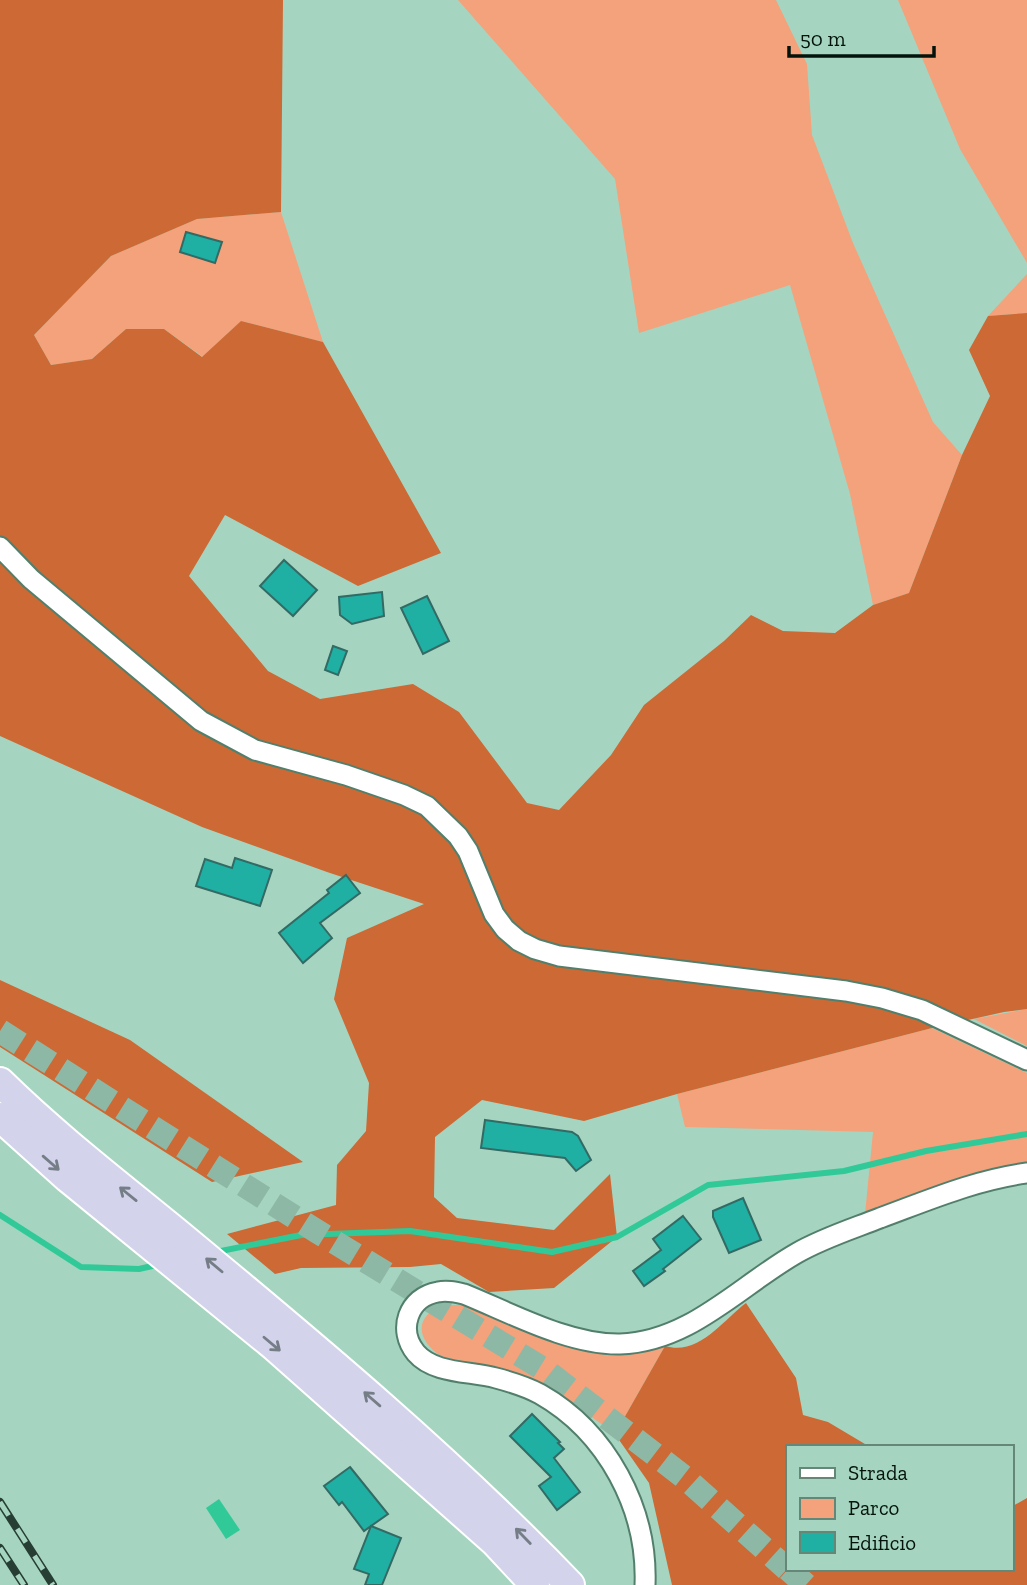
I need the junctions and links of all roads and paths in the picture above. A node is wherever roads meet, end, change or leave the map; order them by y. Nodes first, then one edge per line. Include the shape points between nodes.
1 (0, 547) edge
2 (1027, 1060) edge
3 (0, 1082) edge
4 (0, 1117) edge
5 (1027, 1173) edge
6 (536, 1585) edge
7 (570, 1585) edge
8 (645, 1585) edge

1 - 2 street via 31,579 201,721 255,750 346,775 427,806 468,851 494,914 505,929 535,949 559,956 883,998 922,1010
7 -> 3 highway via 512,1524 424,1444 315,1348 90,1164
4 -> 6 highway via 424,1478
5 - 8 street via 952,1191 823,1240 771,1268 691,1324 640,1341 600,1343 577,1338 449,1291 417,1302 409,1311 406,1331 416,1353 434,1366 481,1374 538,1393 560,1406 605,1452 629,1497 643,1548

